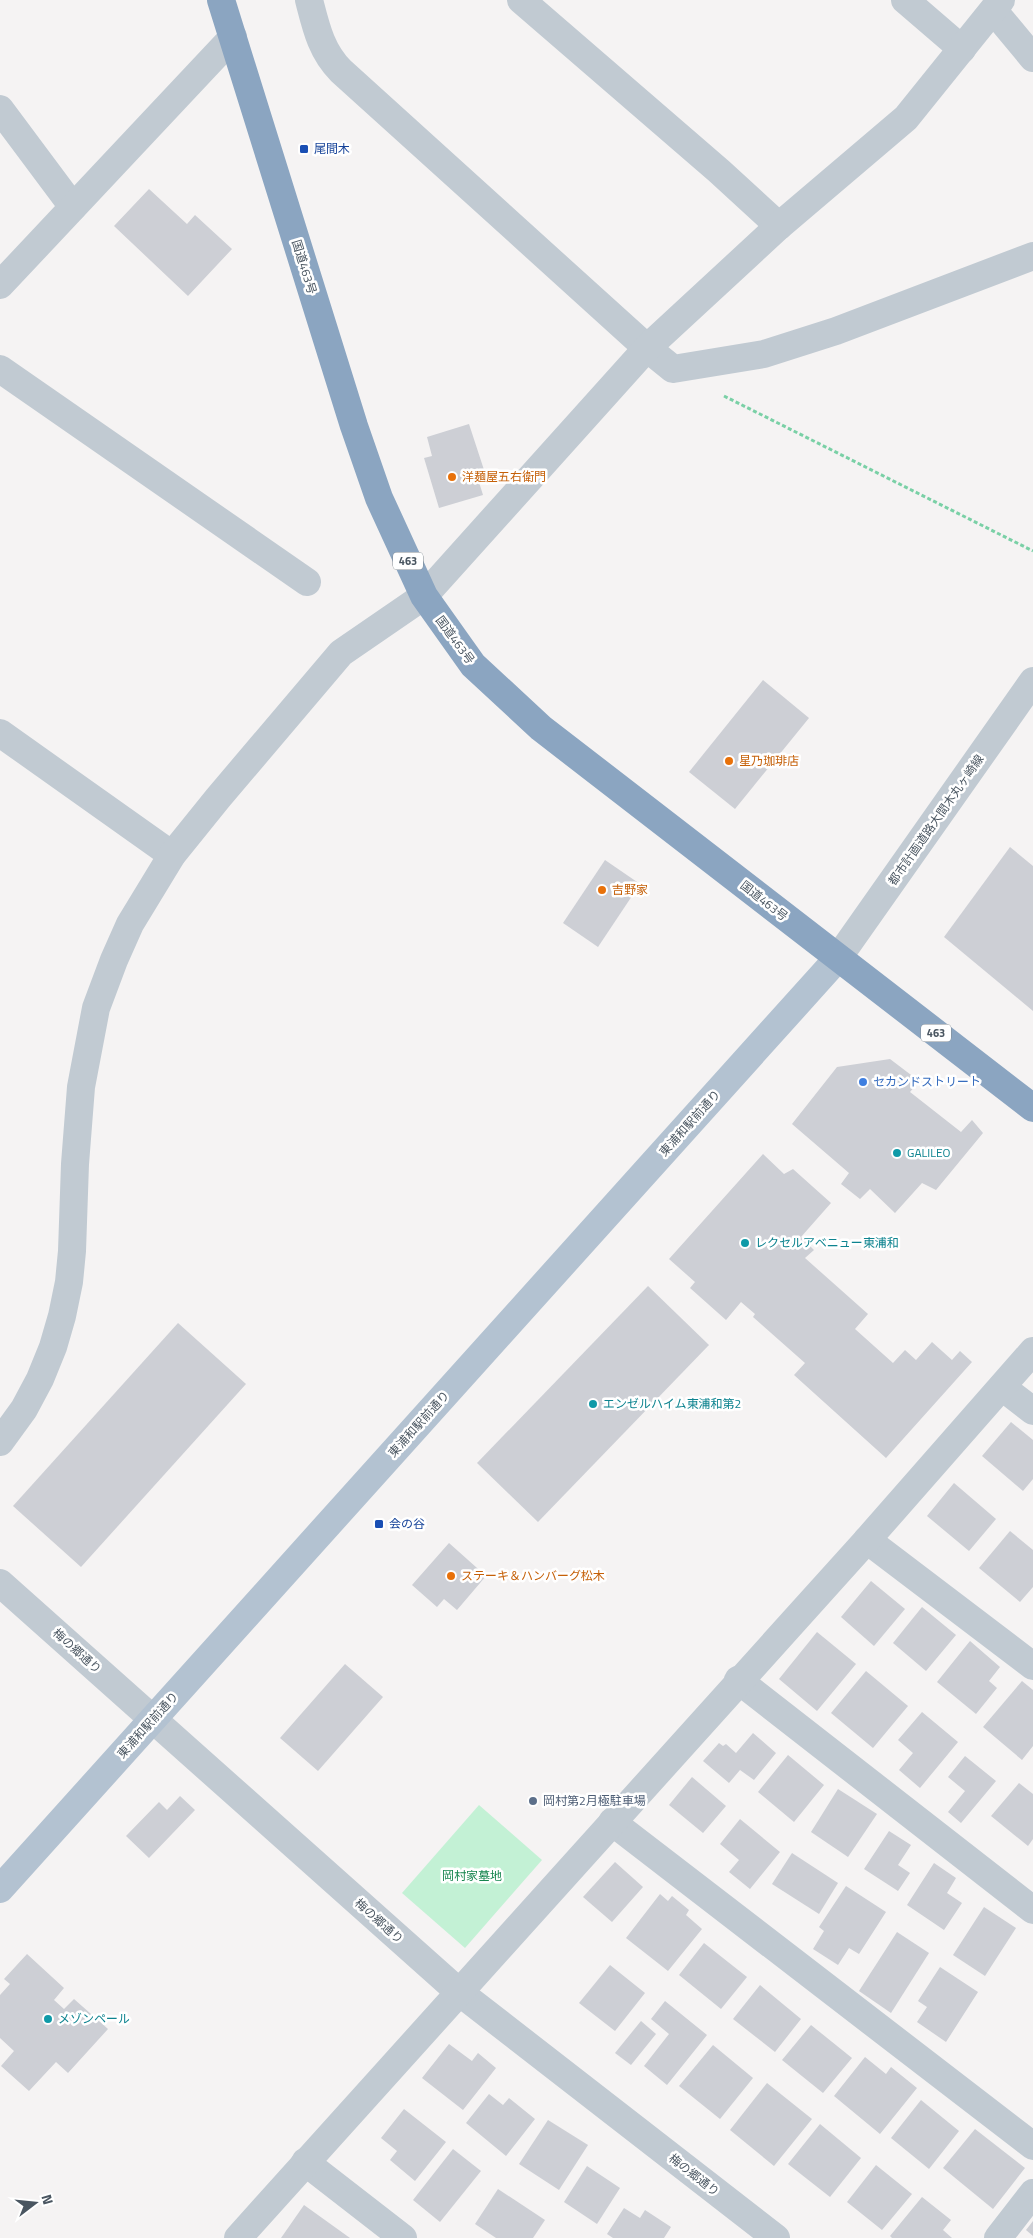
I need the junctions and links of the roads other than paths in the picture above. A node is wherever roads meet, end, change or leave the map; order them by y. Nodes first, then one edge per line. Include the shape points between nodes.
1 (222, 0) edge
2 (309, 0) edge
3 (521, 0) edge
4 (905, 0) edge
5 (998, 5) edge
6 (233, 37) junction
7 (962, 49) junction
8 (1033, 58) edge
9 (0, 109) edge
10 (73, 207) junction
11 (779, 226) junction
12 (1033, 256) edge
13 (0, 285) edge
14 (647, 348) junction
15 (0, 369) edge
16 (307, 582) dead end
17 (424, 596) junction
18 (1033, 681) edge
19 (0, 733) edge
20 (172, 855) junction
21 (838, 958) junction
22 (1033, 1108) edge
23 (1033, 1352) edge
24 (1002, 1387) junction
25 (1033, 1410) edge
26 (0, 1442) edge
27 (866, 1540) junction
28 (0, 1583) edge
29 (1033, 1666) edge
30 (738, 1680) junction
31 (154, 1719) junction
32 (612, 1822) junction
33 (0, 1889) edge
34 (1033, 1910) edge
35 (459, 1992) junction
36 (1033, 2146) edge
37 (305, 2162) junction
38 (1033, 2193) edge
39 (238, 2238) edge
40 (403, 2238) edge
41 (776, 2238) edge
42 (998, 2238) edge

1 - 6 highway, 国道463号 / 463
2 - 14 street via 321,44 330,60
3 - 11 street
4 - 7 street
5 - 7 street
5 - 8 street
6 - 10 street
6 - 17 highway, 国道463号 / 463 via 354,426 380,498
7 - 11 street via 906,118
9 - 10 street
10 - 13 street
11 - 14 street
12 - 14 street via 836,331 764,354 673,369
14 - 17 street
15 - 16 street
17 - 20 street via 341,653
17 - 21 highway, 国道463号 / 463 via 473,666 540,728
18 - 21 street, 都市計画道路大間木丸ヶ崎線
19 - 20 street
20 - 26 street via 130,924 96,1008 80,1095 72,1251 62,1316 40,1379 24,1409
21 - 22 highway, 国道463号 / 463
21 - 31 main road, 東浦和駅前通り
23 - 24 street
24 - 25 street
24 - 27 street
27 - 29 street
27 - 30 street
28 - 31 street, 梅の郷通り
30 - 32 street
30 - 34 street
31 - 33 main road, 東浦和駅前通り
31 - 35 street, 梅の郷通り
32 - 35 street
32 - 36 street
35 - 37 street
35 - 41 street, 梅の郷通り
37 - 39 street
37 - 40 street
38 - 42 street

